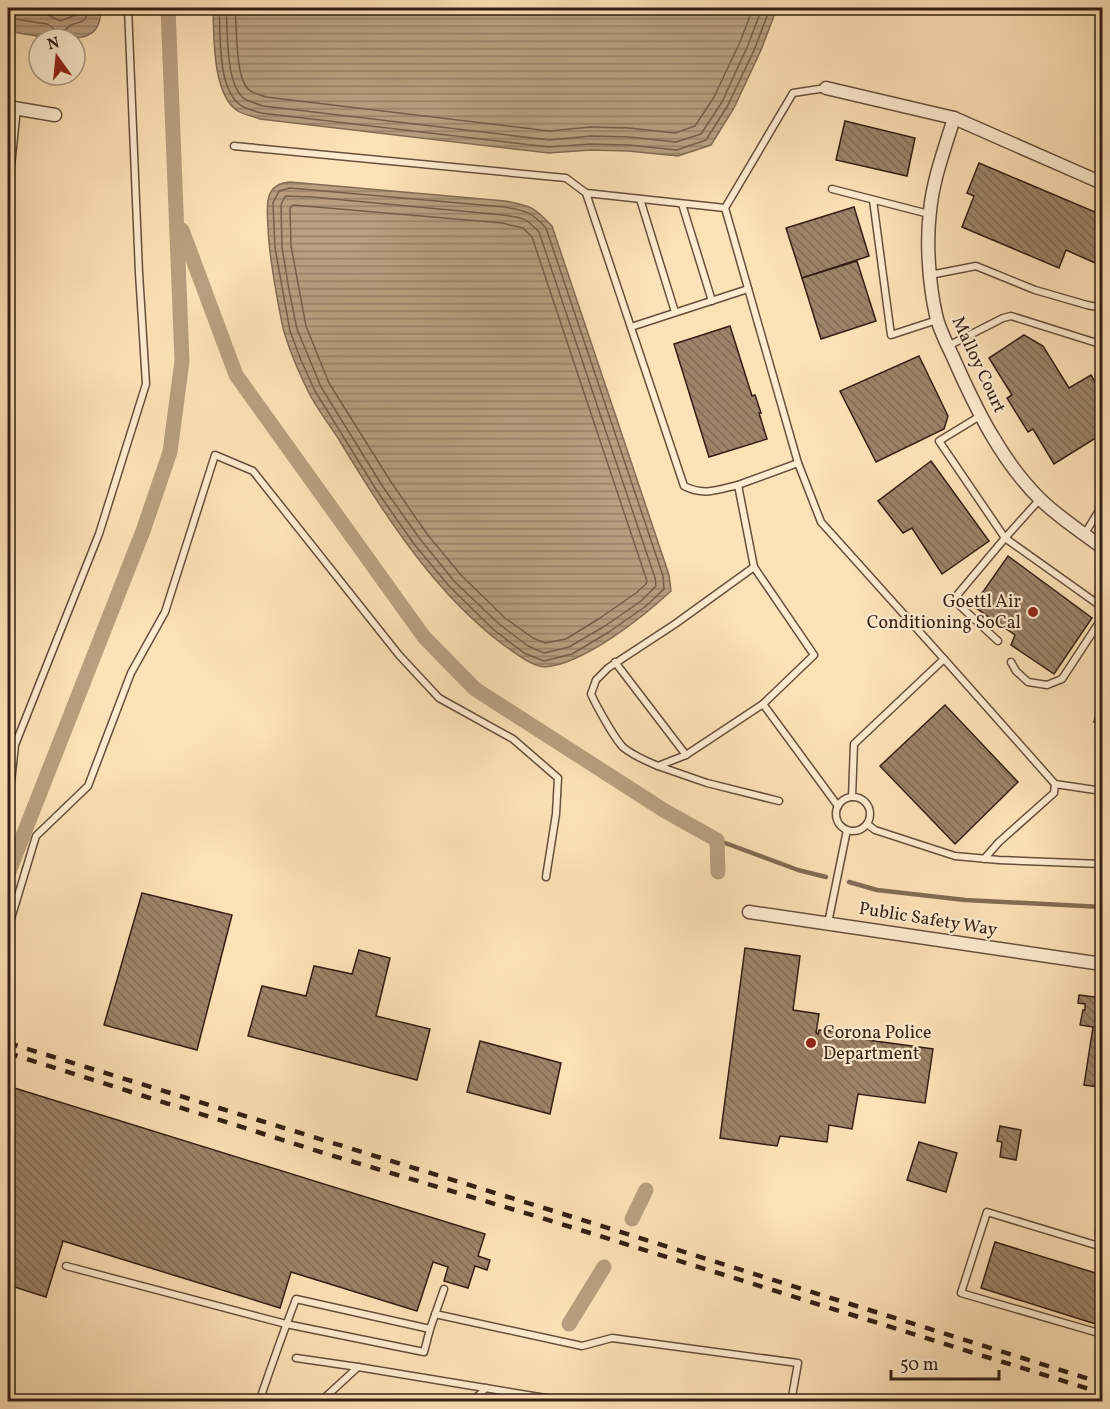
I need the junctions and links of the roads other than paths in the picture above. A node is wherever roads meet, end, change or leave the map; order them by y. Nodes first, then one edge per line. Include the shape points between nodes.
1 (128, 8) edge
2 (826, 88) joint
3 (12, 108) edge
4 (55, 115) dead end
5 (954, 118) junction
6 (234, 146) dead end
7 (10, 154) edge
8 (1102, 183) edge
9 (832, 189) dead end
10 (586, 193) junction
11 (8, 194) edge
12 (640, 199) junction
13 (873, 200) junction
14 (682, 204) junction
15 (725, 208) junction
16 (929, 214) junction
17 (930, 275) junction
18 (748, 289) junction
19 (712, 301) junction
20 (1102, 308) edge
21 (675, 312) junction
22 (937, 320) junction
23 (631, 327) junction
24 (948, 346) junction
25 (1102, 347) edge
26 (981, 416) junction
27 (798, 463) junction
28 (738, 485) junction
29 (1102, 497) edge
30 (1040, 500) junction
31 (1084, 535) junction
32 (1005, 538) junction
33 (1102, 547) edge
34 (754, 567) junction
35 (1102, 607) edge
36 (1102, 618) edge
37 (998, 641) dead end
38 (944, 659) junction
39 (615, 662) junction
40 (1011, 662) dead end
41 (763, 704) junction
42 (686, 755) junction
43 (658, 766) junction
44 (1056, 784) junction
45 (1102, 791) edge
46 (852, 797) junction
47 (778, 801) dead end
48 (838, 806) junction
49 (867, 824) junction
50 (847, 830) junction
51 (8, 844) edge
52 (984, 859) junction
53 (1102, 864) edge
54 (546, 877) dead end
55 (748, 912) dead end
56 (828, 924) junction
57 (8, 936) edge
58 (1102, 964) edge
59 (1102, 1247) edge
60 (66, 1266) dead end
61 (444, 1289) dead end
62 (435, 1314) junction
63 (286, 1324) junction
64 (430, 1329) junction
65 (1102, 1334) edge
66 (296, 1358) dead end
67 (358, 1367) junction
68 (486, 1388) junction
69 (259, 1401) edge
70 (320, 1401) edge
71 (472, 1401) edge
72 (570, 1401) edge
73 (791, 1401) edge

1 - 51 lane via 146,384 99,534 15,745
2 - 5 street
2 - 15 lane via 793,93
3 - 4 street
3 - 7 lane
5 - 8 street
5 - 16 street, Malloy Court
6 - 10 lane via 566,178
7 - 11 lane
9 - 13 lane
10 - 12 lane
10 - 23 lane
12 - 14 lane
12 - 21 lane
13 - 16 lane
13 - 22 lane via 891,334
14 - 15 lane
14 - 19 lane
15 - 18 lane
16 - 17 street, Malloy Court
17 - 20 lane via 976,266 1035,290
17 - 22 street, Malloy Court
18 - 19 lane
18 - 27 lane
19 - 21 lane
21 - 23 lane
22 - 24 street, Malloy Court
23 - 28 lane via 684,486 695,492
24 - 25 lane via 1011,316
24 - 26 street, Malloy Court
26 - 30 street, Malloy Court
26 - 32 lane via 939,441
27 - 28 lane
27 - 38 lane via 821,522
28 - 34 lane
29 - 31 lane via 1100,509
30 - 31 street, Malloy Court
30 - 32 lane
31 - 33 street, Malloy Court
32 - 35 lane
32 - 37 lane via 958,594 958,604
34 - 39 lane
34 - 41 lane via 814,655
36 - 40 lane via 1062,679 1047,685 1028,682
38 - 44 lane
38 - 46 lane via 854,744
39 - 42 lane
39 - 43 lane via 596,680 591,694 622,747
41 - 42 lane
41 - 48 lane
42 - 43 lane
43 - 47 lane
44 - 45 lane
44 - 52 lane via 1054,793
46 - 48 lane
46 - 49 lane via 866,804 870,814
48 - 50 lane via 836,817
49 - 50 lane via 858,831
49 - 52 lane via 955,856
50 - 56 lane
52 - 53 lane
54 - 57 lane via 558,778 513,739 439,698 399,656 254,471 215,455 165,612 131,673 88,786 36,836
55 - 56 street, Public Safety Way
56 - 58 street, Public Safety Way
59 - 65 lane via 987,1212 961,1293
60 - 63 lane
61 - 62 lane
62 - 64 lane
62 - 73 lane via 582,1346 612,1338 798,1363
63 - 64 lane via 296,1299
63 - 64 lane via 424,1352
63 - 69 lane
66 - 67 lane
67 - 68 lane
67 - 70 lane
68 - 71 lane
68 - 72 lane

